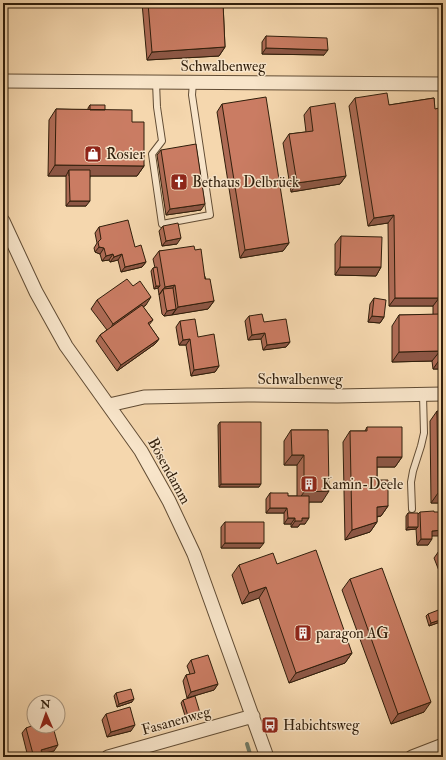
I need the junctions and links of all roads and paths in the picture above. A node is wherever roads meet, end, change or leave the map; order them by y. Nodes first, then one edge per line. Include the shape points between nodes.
1 (3, 81) edge
2 (156, 82) junction
3 (193, 82) junction
4 (443, 84) edge
5 (3, 221) edge
6 (423, 394) junction
7 (443, 394) edge
8 (109, 405) junction
9 (412, 509) dead end
10 (253, 716) junction
11 (443, 745) edge
12 (108, 757) edge
13 (267, 757) edge
14 (412, 757) edge

1 - 2 street, Schwalbenweg
2 - 3 street, Schwalbenweg
2 - 3 lane via 162,141 152,154 162,224 210,215 192,95
3 - 4 street, Schwalbenweg
5 - 8 street, Bösendamm via 36,292 66,346
6 - 7 street, Schwalbenweg
6 - 8 street, Schwalbenweg via 144,397
6 - 9 lane via 424,433 411,482
8 - 10 street, Bösendamm via 141,451 169,501 194,554
10 - 12 street, Fasanenweg
10 - 13 street, Bösendamm
11 - 14 street

